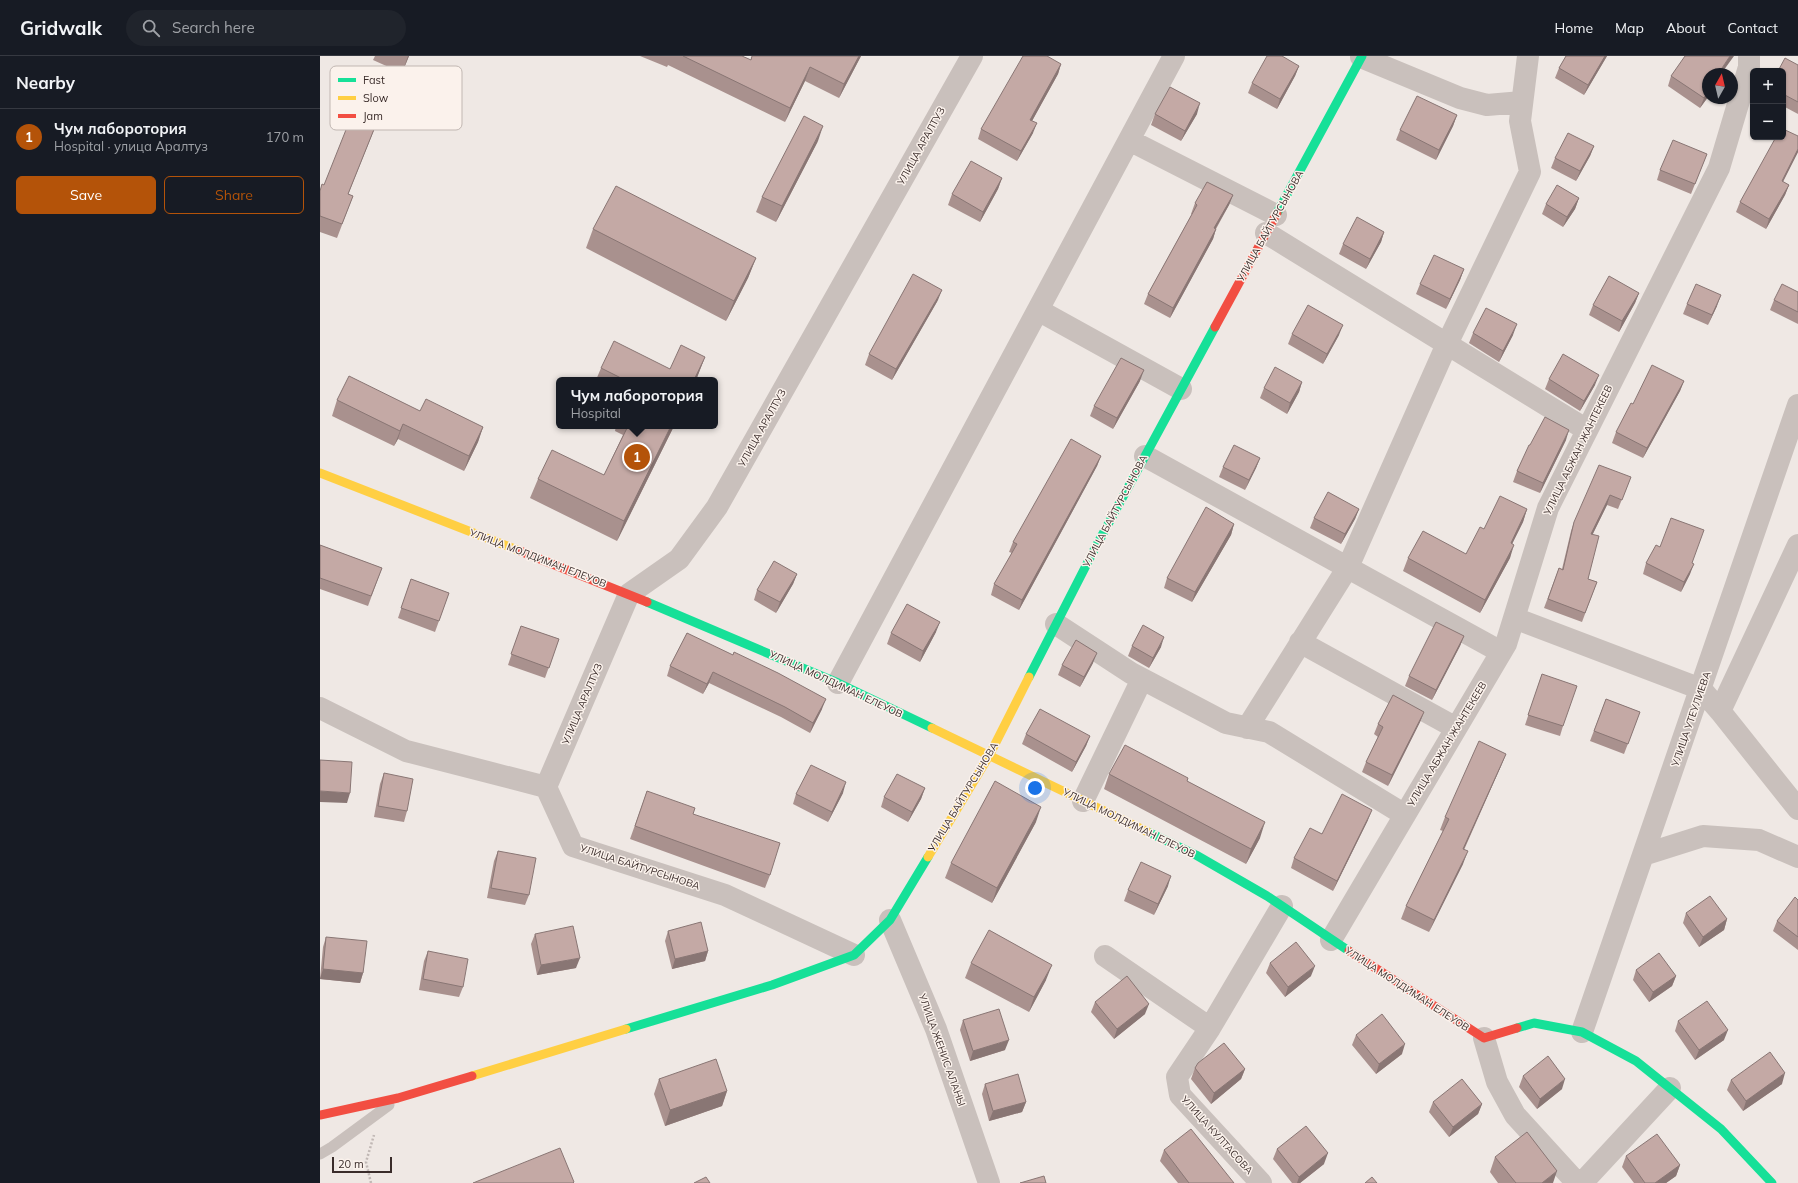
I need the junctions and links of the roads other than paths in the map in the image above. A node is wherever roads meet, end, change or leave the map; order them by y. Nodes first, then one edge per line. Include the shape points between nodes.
1 (972, 56) edge
2 (1174, 56) edge
3 (1528, 56) edge
4 (1749, 56) edge
5 (1362, 57) edge
6 (1522, 102) junction
7 (1129, 140) junction
8 (1271, 224) junction
9 (1038, 310) junction
10 (1447, 344) junction
11 (1181, 389) junction
12 (1798, 405) edge
13 (1587, 430) junction
14 (1145, 456) junction
15 (320, 473) edge
16 (1798, 545) edge
17 (1348, 567) junction
18 (629, 594) junction
19 (1514, 618) junction
20 (1056, 624) junction
21 (1300, 642) junction
22 (1502, 652) junction
23 (1142, 679) junction
24 (838, 682) junction
25 (1701, 689) junction
26 (320, 708) edge
27 (1720, 711) junction
28 (1247, 728) junction
29 (1456, 728) junction
30 (988, 756) junction
31 (546, 787) junction
32 (1083, 801) junction
33 (1798, 810) edge
34 (1405, 814) junction
35 (1643, 855) junction
36 (1798, 857) edge
37 (1282, 906) junction
38 (890, 920) junction
39 (1331, 940) junction
40 (854, 955) junction
41 (1105, 956) dead end
42 (1210, 1028) junction
43 (1582, 1032) junction
44 (1484, 1038) junction
45 (1670, 1088) junction
46 (398, 1098) junction
47 (320, 1115) edge
48 (320, 1154) edge
49 (989, 1183) edge
50 (1261, 1183) edge
51 (1577, 1183) edge
52 (1582, 1183) edge
53 (1772, 1183) edge

1 - 18 street, УЛИЦА АРАЛТУЗ via 717,507 679,559
2 - 7 street
3 - 6 street
4 - 13 street, УЛИЦА АБЖАН ЖАНТЕКЕЕВ via 1749,67 1719,168
5 - 6 street via 1460,98 1487,105
5 - 8 street, УЛИЦА БАЙТУРСЫНОВА
6 - 10 street via 1520,120 1530,172
7 - 8 street
7 - 9 street
8 - 10 street
8 - 11 street, УЛИЦА БАЙТУРСЫНОВА
9 - 11 street
9 - 24 street
10 - 13 street
10 - 17 street
11 - 14 street, УЛИЦА БАЙТУРСЫНОВА
12 - 25 street, УЛИЦА УТЕУЛИЕВА
13 - 19 street, УЛИЦА АБЖАН ЖАНТЕКЕЕВ via 1548,508
14 - 17 street
14 - 20 street, УЛИЦА БАЙТУРСЫНОВА
15 - 18 street, УЛИЦА МОЛДИМАН ЕЛЕУОВ
16 - 27 street
17 - 21 street
17 - 22 street
18 - 24 street, УЛИЦА МОЛДИМАН ЕЛЕУОВ
18 - 31 street, УЛИЦА АРАЛТУЗ
19 - 22 street, УЛИЦА АБЖАН ЖАНТЕКЕЕВ
19 - 25 street
20 - 23 street
20 - 30 street, УЛИЦА БАЙТУРСЫНОВА
21 - 28 street
21 - 29 street
22 - 29 street, УЛИЦА АБЖАН ЖАНТЕКЕЕВ
23 - 28 street via 1226,723
23 - 32 street
24 - 30 street, УЛИЦА МОЛДИМАН ЕЛЕУОВ
25 - 27 street
25 - 35 street, УЛИЦА УТЕУЛИЕВА
26 - 31 street via 406,751
27 - 33 street
28 - 34 street via 1269,732
29 - 34 street, УЛИЦА АБЖАН ЖАНТЕКЕЕВ
30 - 32 street, УЛИЦА МОЛДИМАН ЕЛЕУОВ
30 - 38 street, УЛИЦА БАЙТУРСЫНОВА
31 - 40 street, УЛИЦА БАЙТУРСЫНОВА via 573,846 725,895
32 - 37 street, УЛИЦА МОЛДИМАН ЕЛЕУОВ via 1196,855
34 - 39 street, УЛИЦА АБЖАН ЖАНТЕКЕЕВ
35 - 36 street via 1703,836 1758,840
35 - 43 street, УЛИЦА УТЕУЛИЕВА
37 - 39 street, УЛИЦА МОЛДИМАН ЕЛЕУОВ
37 - 42 street, УЛИЦА КУЛТАСОВА
38 - 40 street, УЛИЦА БАЙТУРСЫНОВА
38 - 49 street, УЛИЦА ЖЕНИС АЛАНЫ via 936,1029
39 - 44 street, УЛИЦА МОЛДИМАН ЕЛЕУОВ
40 - 46 street, УЛИЦА БАЙТУРСЫНОВА via 772,985
41 - 42 street
42 - 50 street, УЛИЦА КУЛТАСОВА via 1178,1077 1180,1095
43 - 44 street via 1534,1023
43 - 45 street via 1636,1060
44 - 51 street via 1497,1082 1515,1115
45 - 52 street
45 - 53 street via 1721,1129
46 - 47 street, УЛИЦА БАЙТУРСЫНОВА
46 - 48 lane

